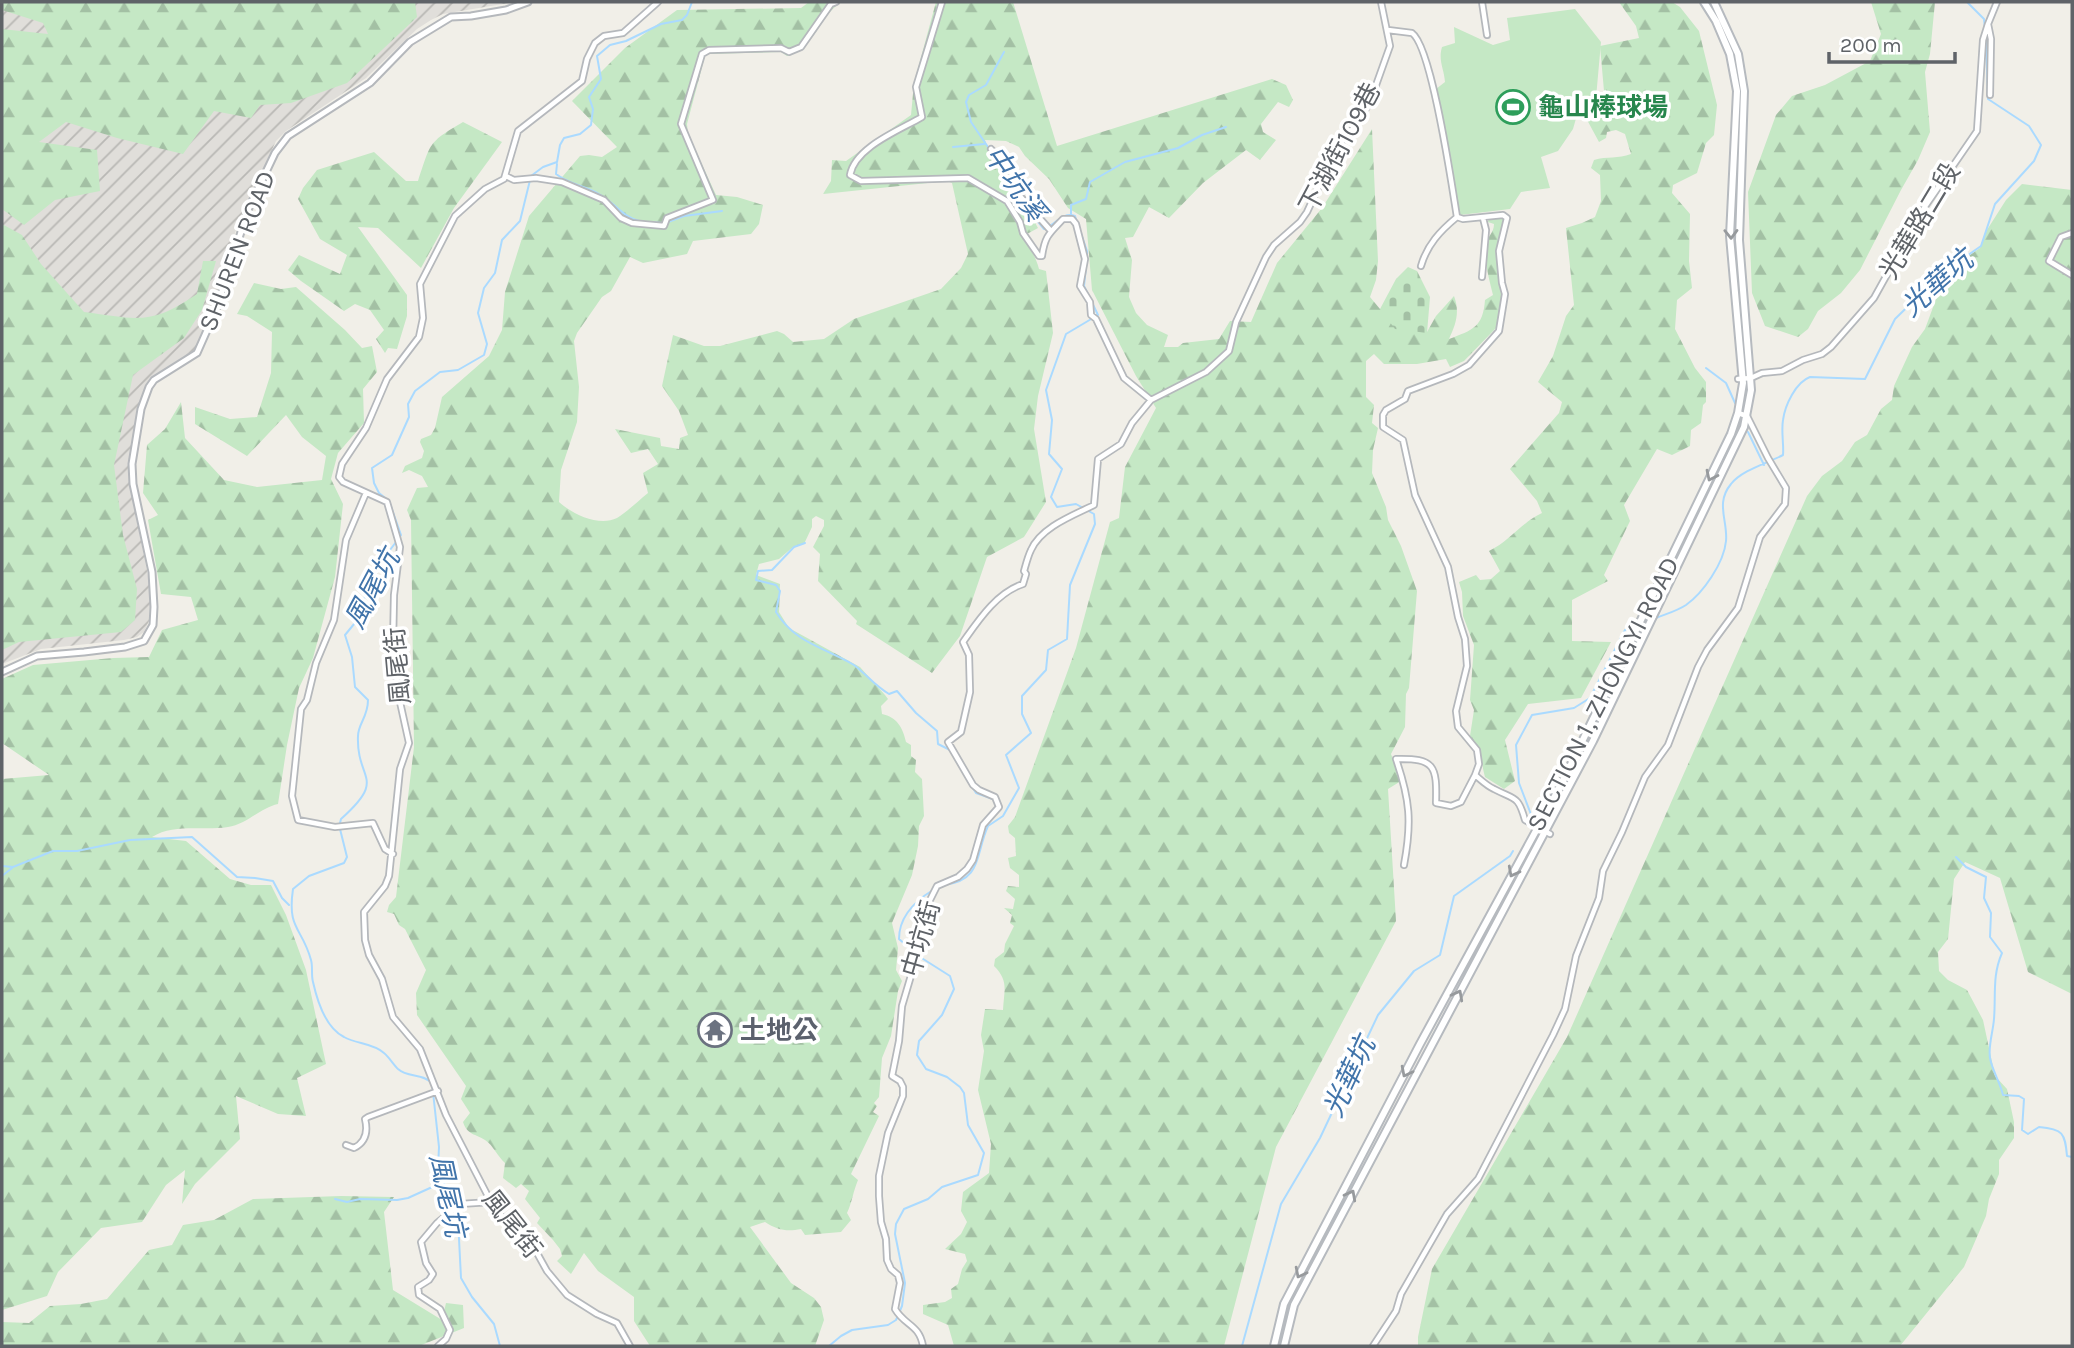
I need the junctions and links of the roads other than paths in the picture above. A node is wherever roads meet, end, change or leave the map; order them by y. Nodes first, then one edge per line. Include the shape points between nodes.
1 (528, 2) edge
2 (658, 2) edge
3 (836, 2) edge
4 (942, 2) edge
5 (1381, 2) edge
6 (1482, 2) edge
7 (1704, 2) edge
8 (1714, 2) edge
9 (1997, 2) edge
10 (1988, 24) junction
11 (1388, 30) junction
12 (1487, 35) dead end
13 (1990, 95) dead end
14 (991, 149) dead end
15 (506, 176) junction
16 (1729, 192) junction
17 (1742, 192) junction
18 (1457, 218) junction
19 (1483, 218) junction
20 (1049, 228) junction
21 (2072, 233) edge
22 (1421, 267) dead end
23 (2072, 275) edge
24 (1482, 277) dead end
25 (1255, 281) joint
26 (1751, 378) junction
27 (1740, 379) junction
28 (1151, 400) junction
29 (1738, 413) junction
30 (1747, 416) junction
31 (366, 493) junction
32 (1625, 650) junction
33 (1637, 656) junction
34 (2, 671) edge
35 (1475, 775) junction
36 (1537, 827) junction
37 (1548, 833) junction
38 (393, 854) junction
39 (1404, 865) dead end
40 (1464, 958) junction
41 (1477, 965) junction
42 (435, 1092) junction
43 (1389, 1102) junction
44 (1400, 1108) junction
45 (346, 1145) dead end
46 (491, 1202) junction
47 (438, 1346) edge
48 (630, 1346) edge
49 (923, 1346) edge
50 (1274, 1346) edge
51 (1284, 1346) edge
52 (1373, 1346) edge

1 - 34 street, SHUREN ROAD via 451,18 410,42 370,83 288,136 248,209 216,310 197,353 154,380 141,409 132,484 152,572 153,625 144,641 37,656
2 - 15 street via 623,33 604,36 595,43 582,81 517,131
3 - 15 street via 801,47 789,52 769,48 702,54 681,124 713,200 667,218 664,226 632,223 604,200 562,182
4 - 20 street via 916,87 922,117 861,152 850,175 861,181 968,178 1007,201 1039,256
5 - 11 street, 下湖街109巷
6 - 12 street
7 - 16 main road, SECTION 1, ZHONGYI ROAD via 1730,54 1737,91
8 - 17 main road, SECTION 1, ZHONGYI ROAD via 1733,40 1743,78
9 - 10 street
10 - 13 street
10 - 26 street, 光華路二段 via 1976,131 1924,208 1874,298 1822,354
11 - 18 street via 1412,33 1420,44 1435,97
11 - 25 street, 下湖街109巷 via 1390,46 1370,102 1336,147 1307,212 1274,246
14 - 20 street via 1010,169 1018,195
15 - 31 street, 風尾街 via 455,216 420,284 423,318 419,337 387,379 338,477
16 - 17 main road
16 -> 27 main road, SECTION 1, ZHONGYI ROAD
17 - 26 main road, SECTION 1, ZHONGYI ROAD via 1740,253
18 - 19 street
18 - 22 street via 1435,237
19 - 24 street
19 - 35 street via 1507,218 1499,251 1505,294 1499,331 1469,365 1408,391 1405,399 1386,410 1383,422 1383,427 1403,440 1415,495 1448,567 1467,666 1457,703 1458,727 1477,750
20 - 28 street via 1063,219 1076,224 1085,259 1080,286 1090,302 1091,315 1124,378
21 - 23 street via 2061,237 2049,261
25 - 28 street, 中坑街 via 1236,322 1229,351 1206,372
26 - 27 street, 光華路二段
26 - 30 main road, SECTION 1, ZHONGYI ROAD
27 - 29 main road, SECTION 1, ZHONGYI ROAD
28 - 49 street, 中坑街 via 1121,444 1098,459 1094,505 1062,521 1031,548 1023,584 981,617 963,642 969,655 970,692 961,732 948,742 974,785 998,799 999,809 983,825 967,869 936,888 925,910 923,934 900,1015 892,1076 900,1081 903,1096 888,1133 879,1176 887,1260 900,1283 895,1309 916,1329
29 - 30 street
29 -> 32 main road, SECTION 1, ZHONGYI ROAD
30 - 33 main road, SECTION 1, ZHONGYI ROAD
30 - 52 street via 1786,488 1786,504 1759,537 1738,608 1698,667 1668,745 1645,777 1603,872 1599,898 1576,956 1565,1009 1553,1035 1478,1179 1447,1213
31 - 38 street, 風尾街 via 387,502 400,547 393,644 409,743 400,769
31 - 38 street via 346,540 334,620 301,709 292,796 298,820 340,826 373,823
32 - 33 main road
32 - 36 main road, SECTION 1, ZHONGYI ROAD
33 - 37 main road, SECTION 1, ZHONGYI ROAD
35 - 36 street via 1515,797 1525,820
35 - 39 street via 1461,802 1436,803 1436,775 1430,766 1421,759 1396,759 1407,791 1410,834
36 - 37 street
36 -> 40 main road, SECTION 1, ZHONGYI ROAD
37 - 41 main road, SECTION 1, ZHONGYI ROAD
38 - 42 street, 風尾街 via 385,886 364,912 365,940 394,1017 421,1049
40 - 41 main road
40 -> 43 main road, SECTION 1, ZHONGYI ROAD
44 -> 41 main road, SECTION 1, ZHONGYI ROAD
42 - 45 street via 368,1117 363,1141 354,1148
42 - 46 street, 風尾街
43 - 44 main road
43 -> 50 main road, SECTION 1, ZHONGYI ROAD via 1284,1304
51 -> 44 main road, SECTION 1, ZHONGYI ROAD via 1294,1305
46 - 47 street via 460,1204 421,1242 433,1274 418,1287 419,1295 440,1310 450,1330
46 - 48 street, 風尾街 via 567,1295 617,1323

